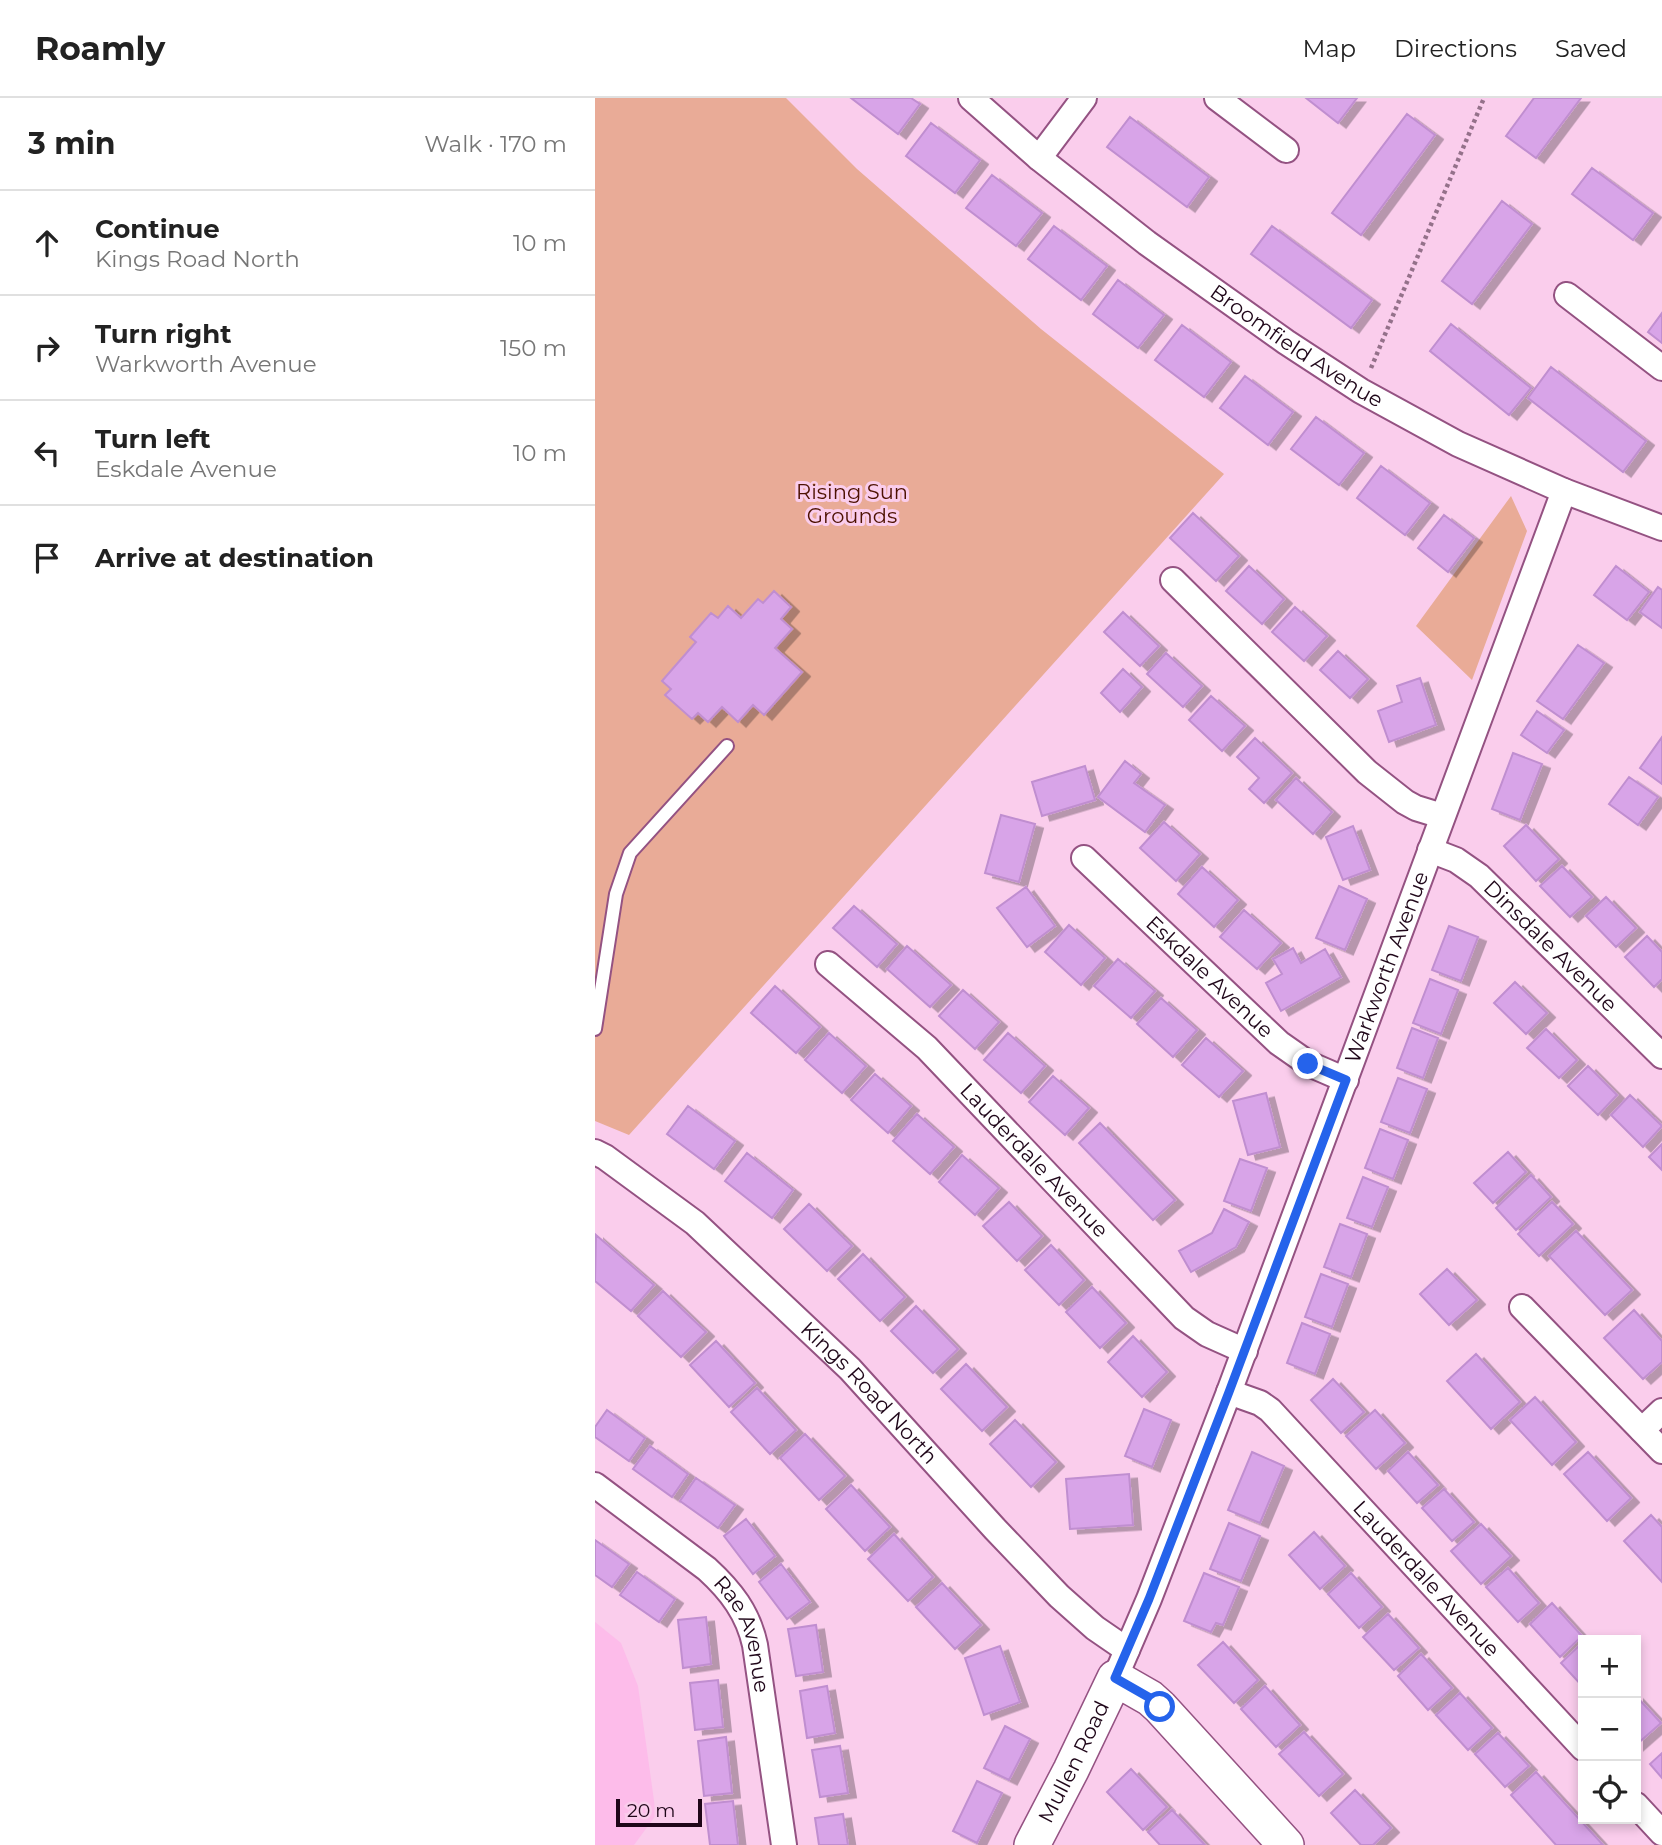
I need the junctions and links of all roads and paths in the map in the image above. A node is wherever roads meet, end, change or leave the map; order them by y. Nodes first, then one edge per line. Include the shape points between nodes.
1 (971, 98) edge
2 (1084, 98) edge
3 (1217, 98) edge
4 (1484, 98) edge
5 (1286, 150) dead end
6 (1039, 159) junction
7 (1567, 296) dead end
8 (1662, 368) edge
9 (1361, 391) junction
10 (1564, 491) junction
11 (1662, 528) edge
12 (1173, 580) dead end
13 (727, 746) dead end
14 (1442, 817) junction
15 (1430, 850) junction
16 (1084, 858) dead end
17 (828, 964) dead end
18 (595, 1029) edge
19 (1662, 1056) edge
20 (1346, 1080) junction
21 (598, 1160) edge
22 (1522, 1307) dead end
23 (1245, 1351) junction
24 (1229, 1392) junction
25 (1662, 1410) edge
26 (1642, 1430) junction
27 (1662, 1451) edge
28 (595, 1485) edge
29 (1121, 1664) junction
30 (1578, 1743) edge
31 (1641, 1810) edge
32 (1662, 1833) edge
33 (784, 1845) edge
34 (1032, 1845) edge
35 (1286, 1845) edge

1 - 6 street, Broomfield Avenue
2 - 6 street
3 - 5 street
4 - 9 path
6 - 9 street, Broomfield Avenue via 1158,251
7 - 8 street
9 - 10 street, Broomfield Avenue via 1458,444
10 - 11 street, Broomfield Avenue
10 - 14 street, Warkworth Avenue
12 - 14 street via 1367,772 1405,802
13 - 18 lane via 630,853 615,894
14 - 15 street, Warkworth Avenue
15 - 19 street, Dinsdale Avenue via 1479,876
15 - 20 street, Warkworth Avenue
16 - 20 street, Eskdale Avenue via 1279,1043 1308,1064
17 - 23 street, Lauderdale Avenue via 927,1048 1184,1318
20 - 23 street, Warkworth Avenue
21 - 29 street, Kings Road North via 695,1223 841,1360 995,1529 1095,1628
22 - 26 street
23 - 24 street, Warkworth Avenue
24 - 29 street, Warkworth Avenue
24 - 30 street, Lauderdale Avenue via 1269,1410
25 - 26 street
26 - 27 street
28 - 33 street, Rae Avenue via 708,1569 745,1614 755,1646
29 - 34 street, Mullen Road
29 - 35 street, Kings Road North
31 - 32 street

